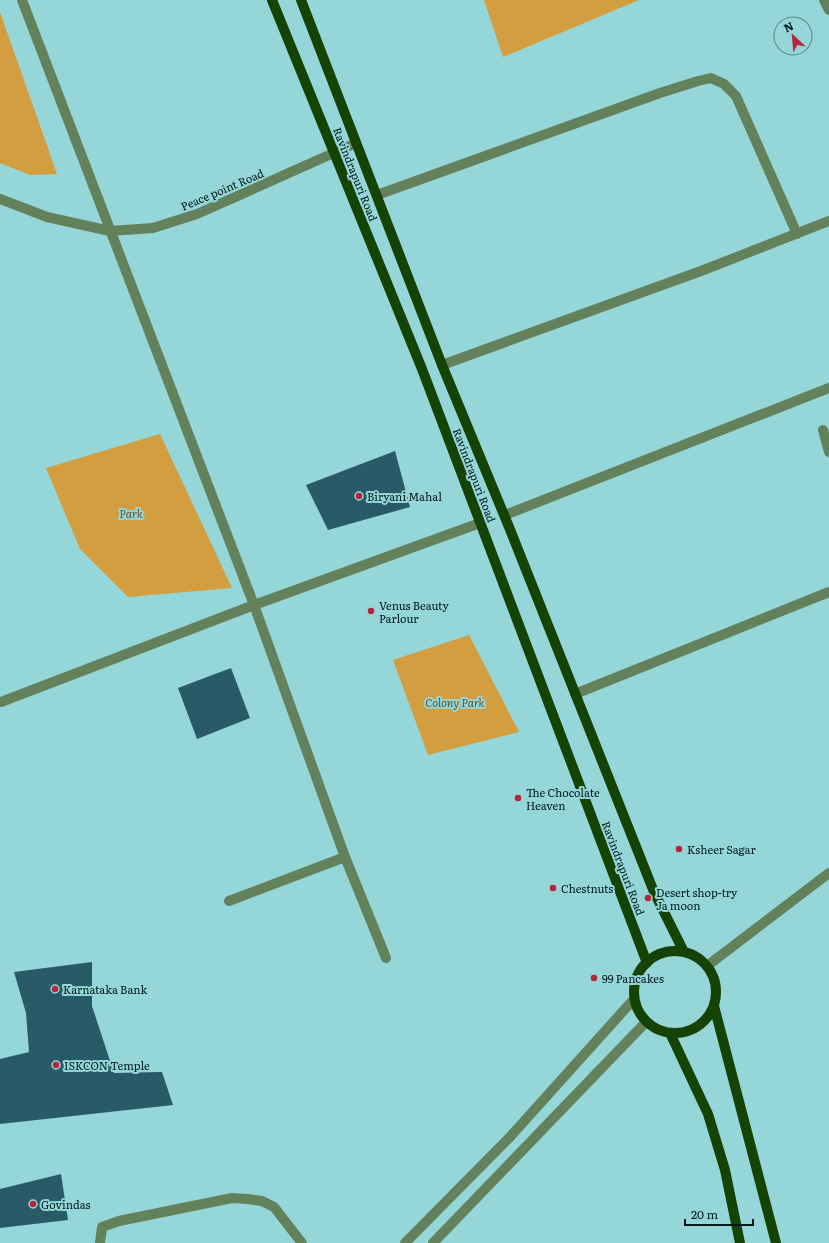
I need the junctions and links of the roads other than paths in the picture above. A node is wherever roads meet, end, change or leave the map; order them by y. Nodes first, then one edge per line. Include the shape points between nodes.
1 (22, 0) edge
2 (272, 0) edge
3 (301, 0) edge
4 (824, 0) edge
5 (829, 10) edge
6 (356, 142) junction
7 (335, 152) junction
8 (377, 196) junction
9 (0, 199) edge
10 (829, 222) edge
11 (110, 231) junction
12 (797, 234) junction
13 (442, 365) junction
14 (828, 388) edge
15 (823, 430) dead end
16 (829, 452) edge
17 (505, 515) junction
18 (480, 523) junction
19 (829, 592) edge
20 (254, 605) junction
21 (575, 694) junction
22 (1, 702) edge
23 (346, 857) junction
24 (829, 873) edge
25 (229, 902) dead end
26 (684, 952) junction
27 (386, 958) dead end
28 (647, 963) junction
29 (707, 966) junction
30 (634, 999) junction
31 (714, 1006) junction
32 (646, 1022) junction
33 (670, 1033) junction
34 (100, 1243) edge
35 (302, 1243) edge
36 (405, 1243) edge
37 (433, 1243) edge
38 (740, 1243) edge
39 (776, 1243) edge

1 - 11 street
2 - 7 main road, Ravindrapuri Road
3 - 6 main road, Ravindrapuri Road
4 - 5 street
6 - 7 street, Peace point Road
6 - 8 main road, Ravindrapuri Road
7 - 11 street, Peace point Road via 197,214 154,228
7 - 18 main road, Ravindrapuri Road via 422,369
8 - 12 street via 660,92 711,78 724,84 736,96
8 - 13 main road, Ravindrapuri Road
9 - 11 street, Peace point Road via 47,217
10 - 12 street
11 - 20 street
12 - 13 street
13 - 17 main road, Ravindrapuri Road
14 - 17 street
15 - 16 street
17 - 21 main road, Ravindrapuri Road
18 - 20 street
18 - 28 main road, Ravindrapuri Road
19 - 21 street
20 - 22 street
20 - 23 street
21 - 26 main road, Ravindrapuri Road via 654,892
23 - 25 street
23 - 27 street
24 - 29 street
26 - 28 main road via 670,951 658,955
26 - 29 main road via 697,957
28 - 30 main road via 634,985
29 - 31 main road via 714,978
30 - 32 main road via 638,1011
30 - 36 street via 510,1136
31 - 33 main road via 707,1018 697,1027 684,1032
31 - 39 main road
32 - 33 main road
32 - 37 street
33 - 38 main road via 708,1114 725,1170
34 - 35 street via 102,1227 119,1220 232,1198 262,1201 274,1207

